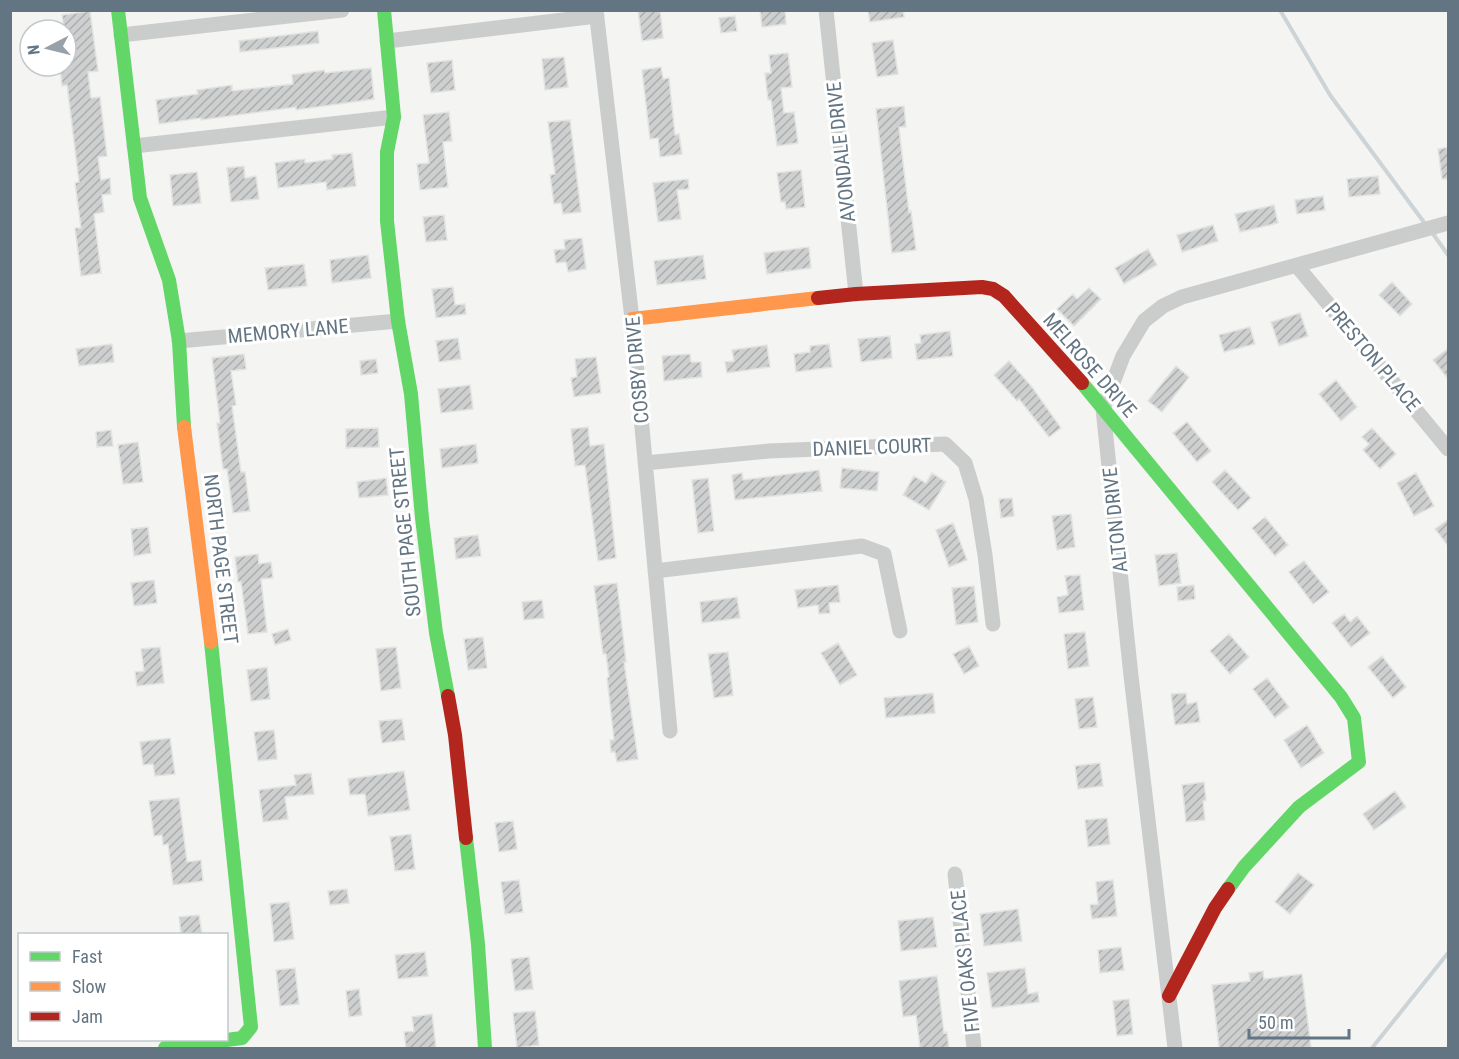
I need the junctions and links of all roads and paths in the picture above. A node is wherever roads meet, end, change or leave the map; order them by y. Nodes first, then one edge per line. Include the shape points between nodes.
1 (118, 10) edge
2 (342, 10) edge
3 (384, 10) edge
4 (826, 10) edge
5 (596, 13) edge
6 (256, 15) edge
7 (121, 36) junction
8 (387, 41) junction
9 (394, 117) junction
10 (134, 146) junction
11 (1449, 223) edge
12 (1297, 266) junction
13 (856, 294) junction
14 (632, 319) junction
15 (398, 321) junction
16 (179, 341) junction
17 (1103, 409) junction
18 (1449, 449) edge
19 (645, 463) junction
20 (655, 571) junction
21 (993, 624) dead end
22 (900, 630) dead end
23 (670, 731) dead end
24 (955, 874) dead end
25 (1168, 996) junction
26 (228, 1040) edge
27 (219, 1041) edge
28 (165, 1048) edge
29 (485, 1048) edge
30 (975, 1048) edge
31 (1175, 1048) edge

1 - 7 street, NORTH PAGE STREET
2 - 6 street
3 - 8 street, SOUTH PAGE STREET
4 - 13 street, AVONDALE DRIVE
5 - 8 street
5 - 14 street, COSBY DRIVE
6 - 7 street
7 - 10 street, NORTH PAGE STREET
8 - 9 street, SOUTH PAGE STREET
9 - 10 street
9 - 15 street, SOUTH PAGE STREET via 387,152 387,221
10 - 16 street, NORTH PAGE STREET via 140,198 169,280
11 - 12 street, ALTON DRIVE
12 - 17 street, ALTON DRIVE via 1182,297 1163,306 1144,321 1123,356
12 - 18 street, PRESTON PLACE
13 - 14 street, MELROSE DRIVE
13 - 17 street, MELROSE DRIVE via 993,289 1004,296
14 - 19 street, COSBY DRIVE
15 - 16 street, MEMORY LANE
15 - 29 street, SOUTH PAGE STREET via 411,394 436,633 455,735
16 - 26 street, NORTH PAGE STREET via 183,415 215,672 251,1027 242,1038
17 - 25 street, ALTON DRIVE
17 - 25 street, MELROSE DRIVE via 1341,697 1354,718 1359,762 1299,807 1244,867 1215,908
19 - 20 street, COSBY DRIVE
19 - 21 street, DANIEL COURT via 769,451 945,444 965,463 976,499
20 - 22 street via 862,546 884,554
20 - 23 street, COSBY DRIVE
24 - 30 street, FIVE OAKS PLACE
25 - 31 street, ALTON DRIVE
27 - 28 street, NORTH PAGE STREET

